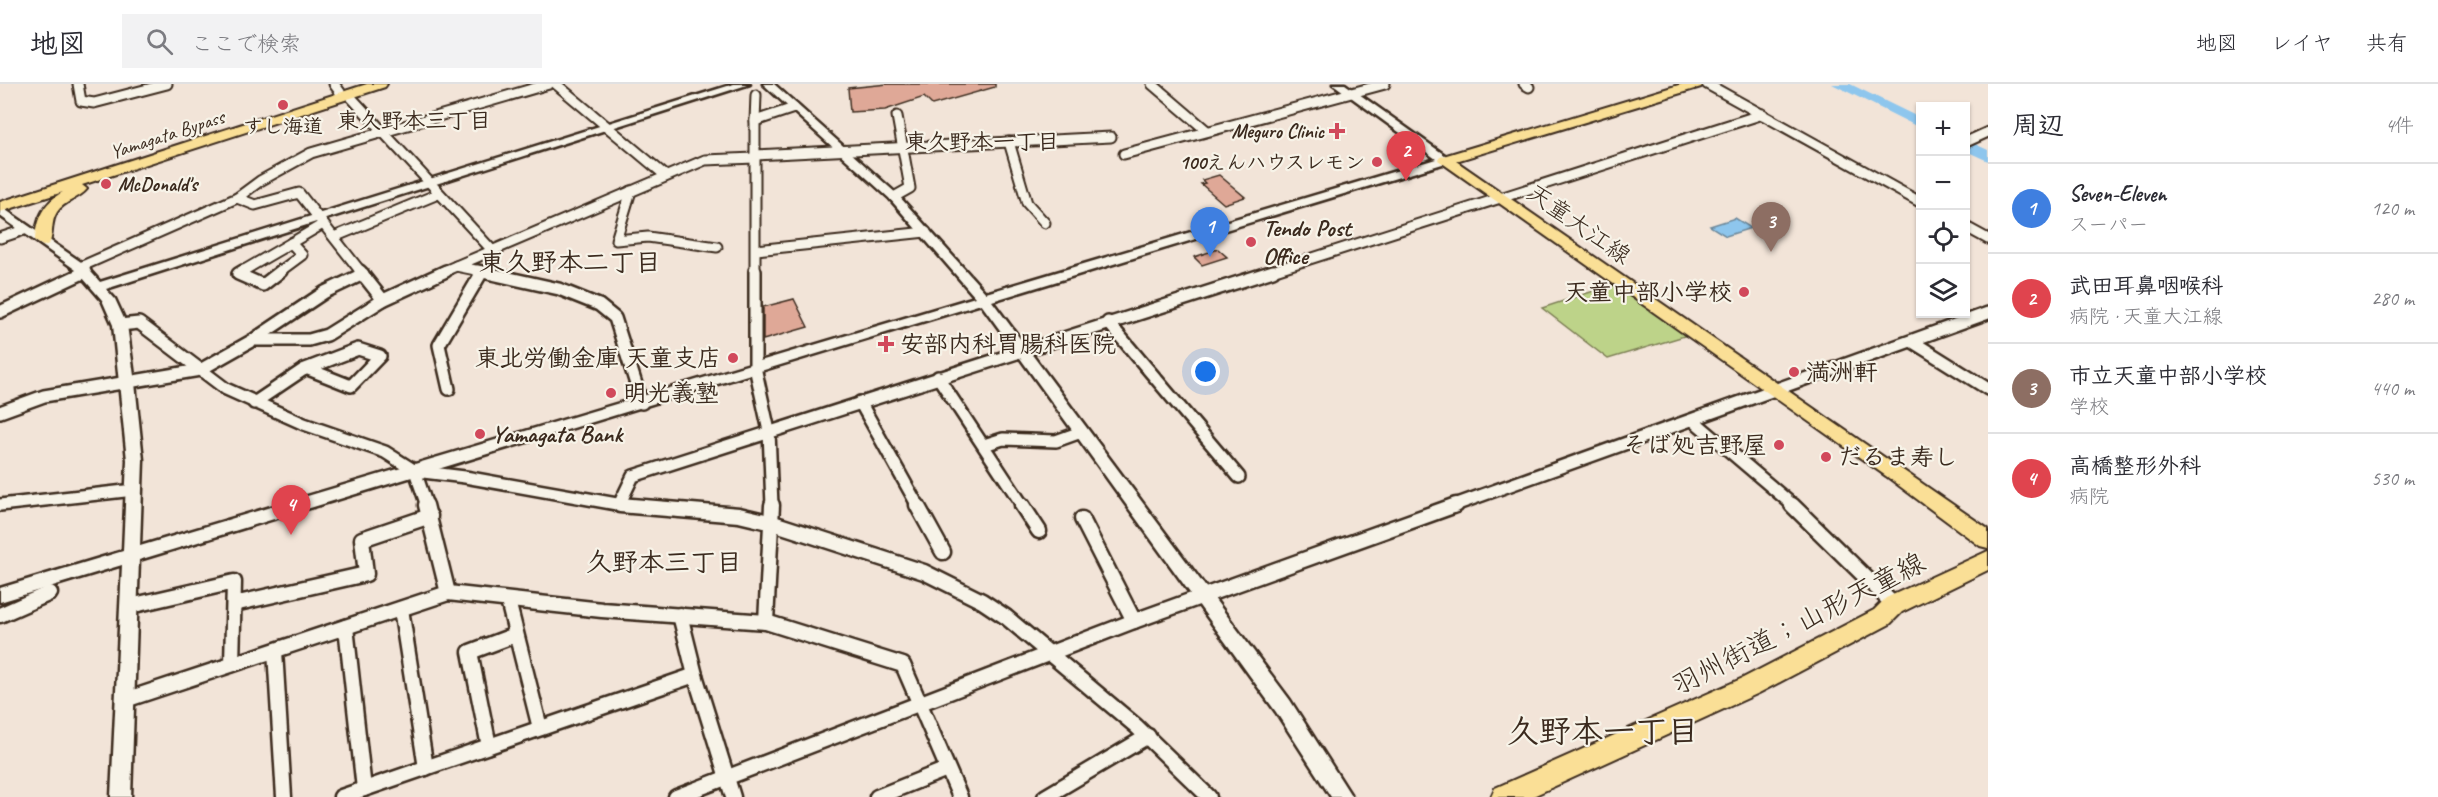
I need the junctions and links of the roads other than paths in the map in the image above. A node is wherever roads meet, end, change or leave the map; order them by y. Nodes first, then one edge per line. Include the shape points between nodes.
1 (78, 84) edge
2 (167, 84) edge
3 (364, 84) edge
4 (380, 84) edge
5 (549, 84) edge
6 (556, 84) edge
7 (745, 84) edge
8 (768, 84) edge
9 (1152, 84) edge
10 (1338, 84) edge
11 (1385, 84) edge
12 (1696, 84) edge
13 (1707, 84) edge
14 (341, 90) edge
15 (1351, 93) junction
16 (756, 94) dead end
17 (794, 108) junction
18 (1763, 114) junction
19 (897, 117) dead end
20 (755, 121) junction
21 (608, 126) junction
22 (382, 131) junction
23 (1207, 131) junction
24 (1988, 132) edge
25 (1111, 137) dead end
26 (1970, 140) edge
27 (1009, 142) junction
28 (902, 149) junction
29 (843, 151) junction
30 (1124, 154) dead end
31 (755, 156) junction
32 (1445, 160) junction
33 (131, 166) junction
34 (666, 176) junction
35 (427, 182) junction
36 (631, 191) junction
37 (438, 194) junction
38 (894, 197) junction
39 (237, 198) junction
40 (1501, 198) junction
41 (0, 199) edge
42 (1916, 200) edge
43 (0, 208) edge
44 (321, 220) junction
45 (1045, 223) dead end
46 (24, 230) junction
47 (1970, 230) edge
48 (926, 232) junction
49 (334, 237) junction
50 (0, 238) edge
51 (1988, 239) edge
52 (43, 241) junction
53 (291, 242) junction
54 (717, 247) dead end
55 (491, 249) junction
56 (756, 250) junction
57 (456, 266) junction
58 (83, 270) junction
59 (482, 272) junction
60 (363, 274) junction
61 (99, 286) junction
62 (982, 298) junction
63 (383, 300) junction
64 (0, 312) edge
65 (1988, 314) edge
66 (1108, 322) junction
67 (120, 325) junction
68 (253, 340) junction
69 (1913, 342) junction
70 (1021, 351) junction
71 (755, 367) junction
72 (308, 369) junction
73 (200, 370) junction
74 (938, 377) junction
75 (128, 383) junction
76 (449, 389) dead end
77 (1988, 389) edge
78 (1778, 391) junction
79 (642, 402) junction
80 (860, 402) junction
81 (254, 403) junction
82 (0, 412) edge
83 (1694, 421) junction
84 (769, 431) junction
85 (1081, 432) junction
86 (984, 445) junction
87 (415, 471) junction
88 (1239, 477) dead end
89 (134, 490) junction
90 (0, 505) edge
91 (619, 505) junction
92 (430, 516) junction
93 (1083, 519) dead end
94 (773, 523) junction
95 (1039, 531) dead end
96 (1988, 540) edge
97 (943, 552) dead end
98 (131, 555) junction
99 (1988, 560) edge
100 (448, 592) junction
101 (50, 593) dead end
102 (0, 595) edge
103 (1202, 596) junction
104 (508, 601) junction
105 (234, 604) junction
106 (1894, 605) junction
107 (130, 606) junction
108 (401, 609) junction
109 (0, 615) edge
110 (680, 615) junction
111 (766, 621) junction
112 (1134, 621) junction
113 (346, 627) junction
114 (515, 635) junction
115 (275, 651) junction
116 (1049, 653) junction
117 (232, 664) junction
118 (695, 675) junction
119 (125, 700) junction
120 (920, 702) junction
121 (540, 728) junction
122 (1148, 736) junction
123 (489, 746) junction
124 (426, 768) junction
125 (947, 769) junction
126 (727, 777) junction
127 (363, 789) junction
128 (121, 797) edge
129 (284, 797) edge
130 (341, 797) edge
131 (676, 797) edge
132 (733, 797) edge
133 (877, 797) edge
134 (960, 797) edge
135 (1045, 797) edge
136 (1209, 797) edge
137 (1342, 797) edge
138 (1504, 797) edge

1 - 2 street via 81,101 94,103
3 - 14 main road, Yamagata Bypass
4 - 14 main road, Yamagata Bypass
5 - 22 street
6 - 21 street
7 - 21 street
8 - 17 street
9 - 23 street
10 - 15 street
11 - 15 street
12 - 32 main road
13 - 18 street
14 - 22 street
14 - 33 main road, Yamagata Bypass
14 - 41 main road, Yamagata Bypass
15 - 23 street
15 - 32 street
16 - 20 street
17 - 20 street
17 - 29 street
18 - 40 street
18 - 42 street
19 - 28 street
20 - 31 street
21 - 34 street
21 - 35 street
22 - 35 street
22 - 39 street via 311,153 260,180
23 - 30 street
24 - 26 street
25 - 27 street
27 - 28 street
27 - 45 street via 1027,203
28 - 29 street
28 - 38 street via 910,188
29 - 31 street
29 - 38 street
31 - 34 street via 705,160
31 - 56 street
32 - 40 main road, 天童大江線
32 - 62 street
33 - 43 main road, Yamagata Bypass
33 - 52 main road via 60,200 45,217
34 - 36 street
35 - 37 street
35 - 44 street
36 - 54 street via 616,240 648,237
36 - 55 street
37 - 49 street
37 - 55 street
38 - 48 street
39 - 44 street via 255,205 299,193
39 - 58 street via 110,252
40 - 66 street
40 - 78 main road, 天童大江線
43 - 46 street
44 - 49 street
44 - 53 street
44 - 61 street
46 - 50 street
46 - 52 street
47 - 51 street
48 - 56 street
48 - 62 street
49 - 60 street
52 - 58 street
53 - 53 street via 247,268 238,274 263,285 302,255
55 - 57 street
56 - 71 street
57 - 59 street
57 - 63 street
58 - 61 street
58 - 64 street
59 - 76 street via 440,345
59 - 79 street via 574,293 599,305 615,318
60 - 63 street
60 - 68 street via 325,292
61 - 67 street
62 - 70 street
62 - 71 street
63 - 68 street via 327,335 309,340
65 - 69 street
66 - 70 street
66 - 88 street
67 - 73 street via 139,323
67 - 75 street
68 - 73 street
69 - 77 street
69 - 78 street
70 - 74 street
70 - 85 street
71 - 79 street
71 - 84 street
72 - 72 street via 358,349 380,356 351,386
72 - 81 street
73 - 75 street
73 - 81 street
74 - 80 street
74 - 86 street
75 - 82 street via 44,396
75 - 89 street via 134,432
78 - 83 street
78 - 96 main road, 天童大江線
79 - 87 street
80 - 84 street
80 - 97 street
81 - 87 street via 386,452
83 - 103 street
83 - 106 street via 1798,510
84 - 91 street via 633,476
84 - 94 street
85 - 86 street via 1056,441 1003,439
85 - 103 street
86 - 95 street
87 - 91 street
87 - 92 street
87 - 98 street
89 - 90 street
89 - 98 street
91 - 94 street via 739,515
92 - 100 street
92 - 105 street via 362,539 366,574
93 - 112 street
94 - 111 street
94 - 116 street via 924,572 952,585 1006,618
98 - 102 street
98 - 107 street
99 - 106 main road, 羽州街道；山形天童線
100 - 104 street
100 - 108 street
101 - 109 street
103 - 112 street
103 - 137 street via 1283,706
104 - 110 street
104 - 114 street
105 - 107 street via 234,582
105 - 117 street
106 - 138 main road, 羽州街道；山形天童線 via 1882,617 1787,669 1574,762
107 - 119 street
108 - 113 street
108 - 124 street
110 - 111 street
110 - 118 street
111 - 120 street via 903,665
112 - 116 street
113 - 115 street
113 - 127 street
114 - 121 street
114 - 123 street via 470,652
115 - 117 street
115 - 129 street
116 - 120 street
116 - 122 street
117 - 119 street
118 - 121 street
118 - 126 street
119 - 128 street
120 - 125 street
120 - 126 street
121 - 123 street
122 - 135 street
122 - 136 street
123 - 124 street
124 - 127 street
125 - 133 street
125 - 134 street
126 - 131 street
126 - 132 street
127 - 130 street

